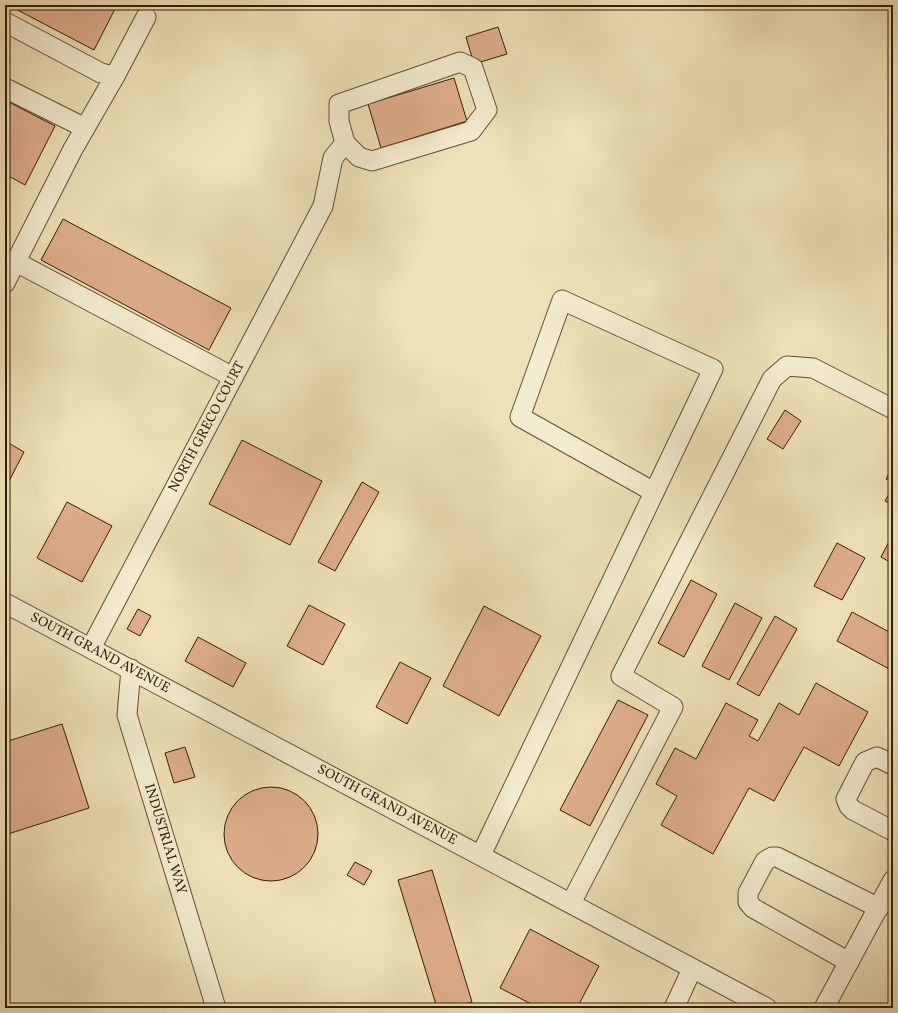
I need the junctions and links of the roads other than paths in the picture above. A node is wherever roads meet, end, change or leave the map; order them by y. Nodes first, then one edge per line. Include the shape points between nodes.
1 (146, 17) dead end
2 (5, 22) edge
3 (115, 76) junction
4 (5, 88) edge
5 (85, 128) junction
6 (345, 143) junction
7 (16, 262) junction
8 (5, 283) edge
9 (233, 377) junction
10 (893, 409) edge
11 (654, 492) junction
12 (5, 603) edge
13 (91, 648) junction
14 (131, 669) junction
15 (893, 765) edge
16 (893, 831) edge
17 (481, 855) junction
18 (893, 880) edge
19 (571, 903) junction
20 (879, 908) junction
21 (849, 962) junction
22 (692, 969) junction
23 (216, 1008) edge
24 (674, 1008) edge
25 (767, 1008) edge
26 (824, 1008) edge

1 - 3 street
2 - 3 street via 101,73
3 - 5 street
4 - 5 street
5 - 7 street
6 - 6 street via 339,121 339,104 460,62 473,68 487,110 471,131 372,161 359,157
6 - 9 street, NORTH GRECO COURT via 333,158 323,206
7 - 8 street
7 - 9 street
9 - 13 street, NORTH GRECO COURT
10 - 19 street via 813,368 787,366 772,379 621,676 673,707
11 - 11 street via 713,369 562,300 520,417
11 - 17 street
12 - 13 street, SOUTH GRAND AVENUE
13 - 14 street, SOUTH GRAND AVENUE
14 - 17 street, SOUTH GRAND AVENUE
14 - 23 street, INDUSTRIAL WAY via 127,715
15 - 16 street via 877,757 864,762 846,799 853,810
17 - 19 street, SOUTH GRAND AVENUE
18 - 20 street
19 - 22 street, SOUTH GRAND AVENUE
20 - 21 street
20 - 21 street via 777,857 769,858 764,863 748,893 748,902 752,908
21 - 26 street
22 - 24 street
22 - 25 street, SOUTH GRAND AVENUE

